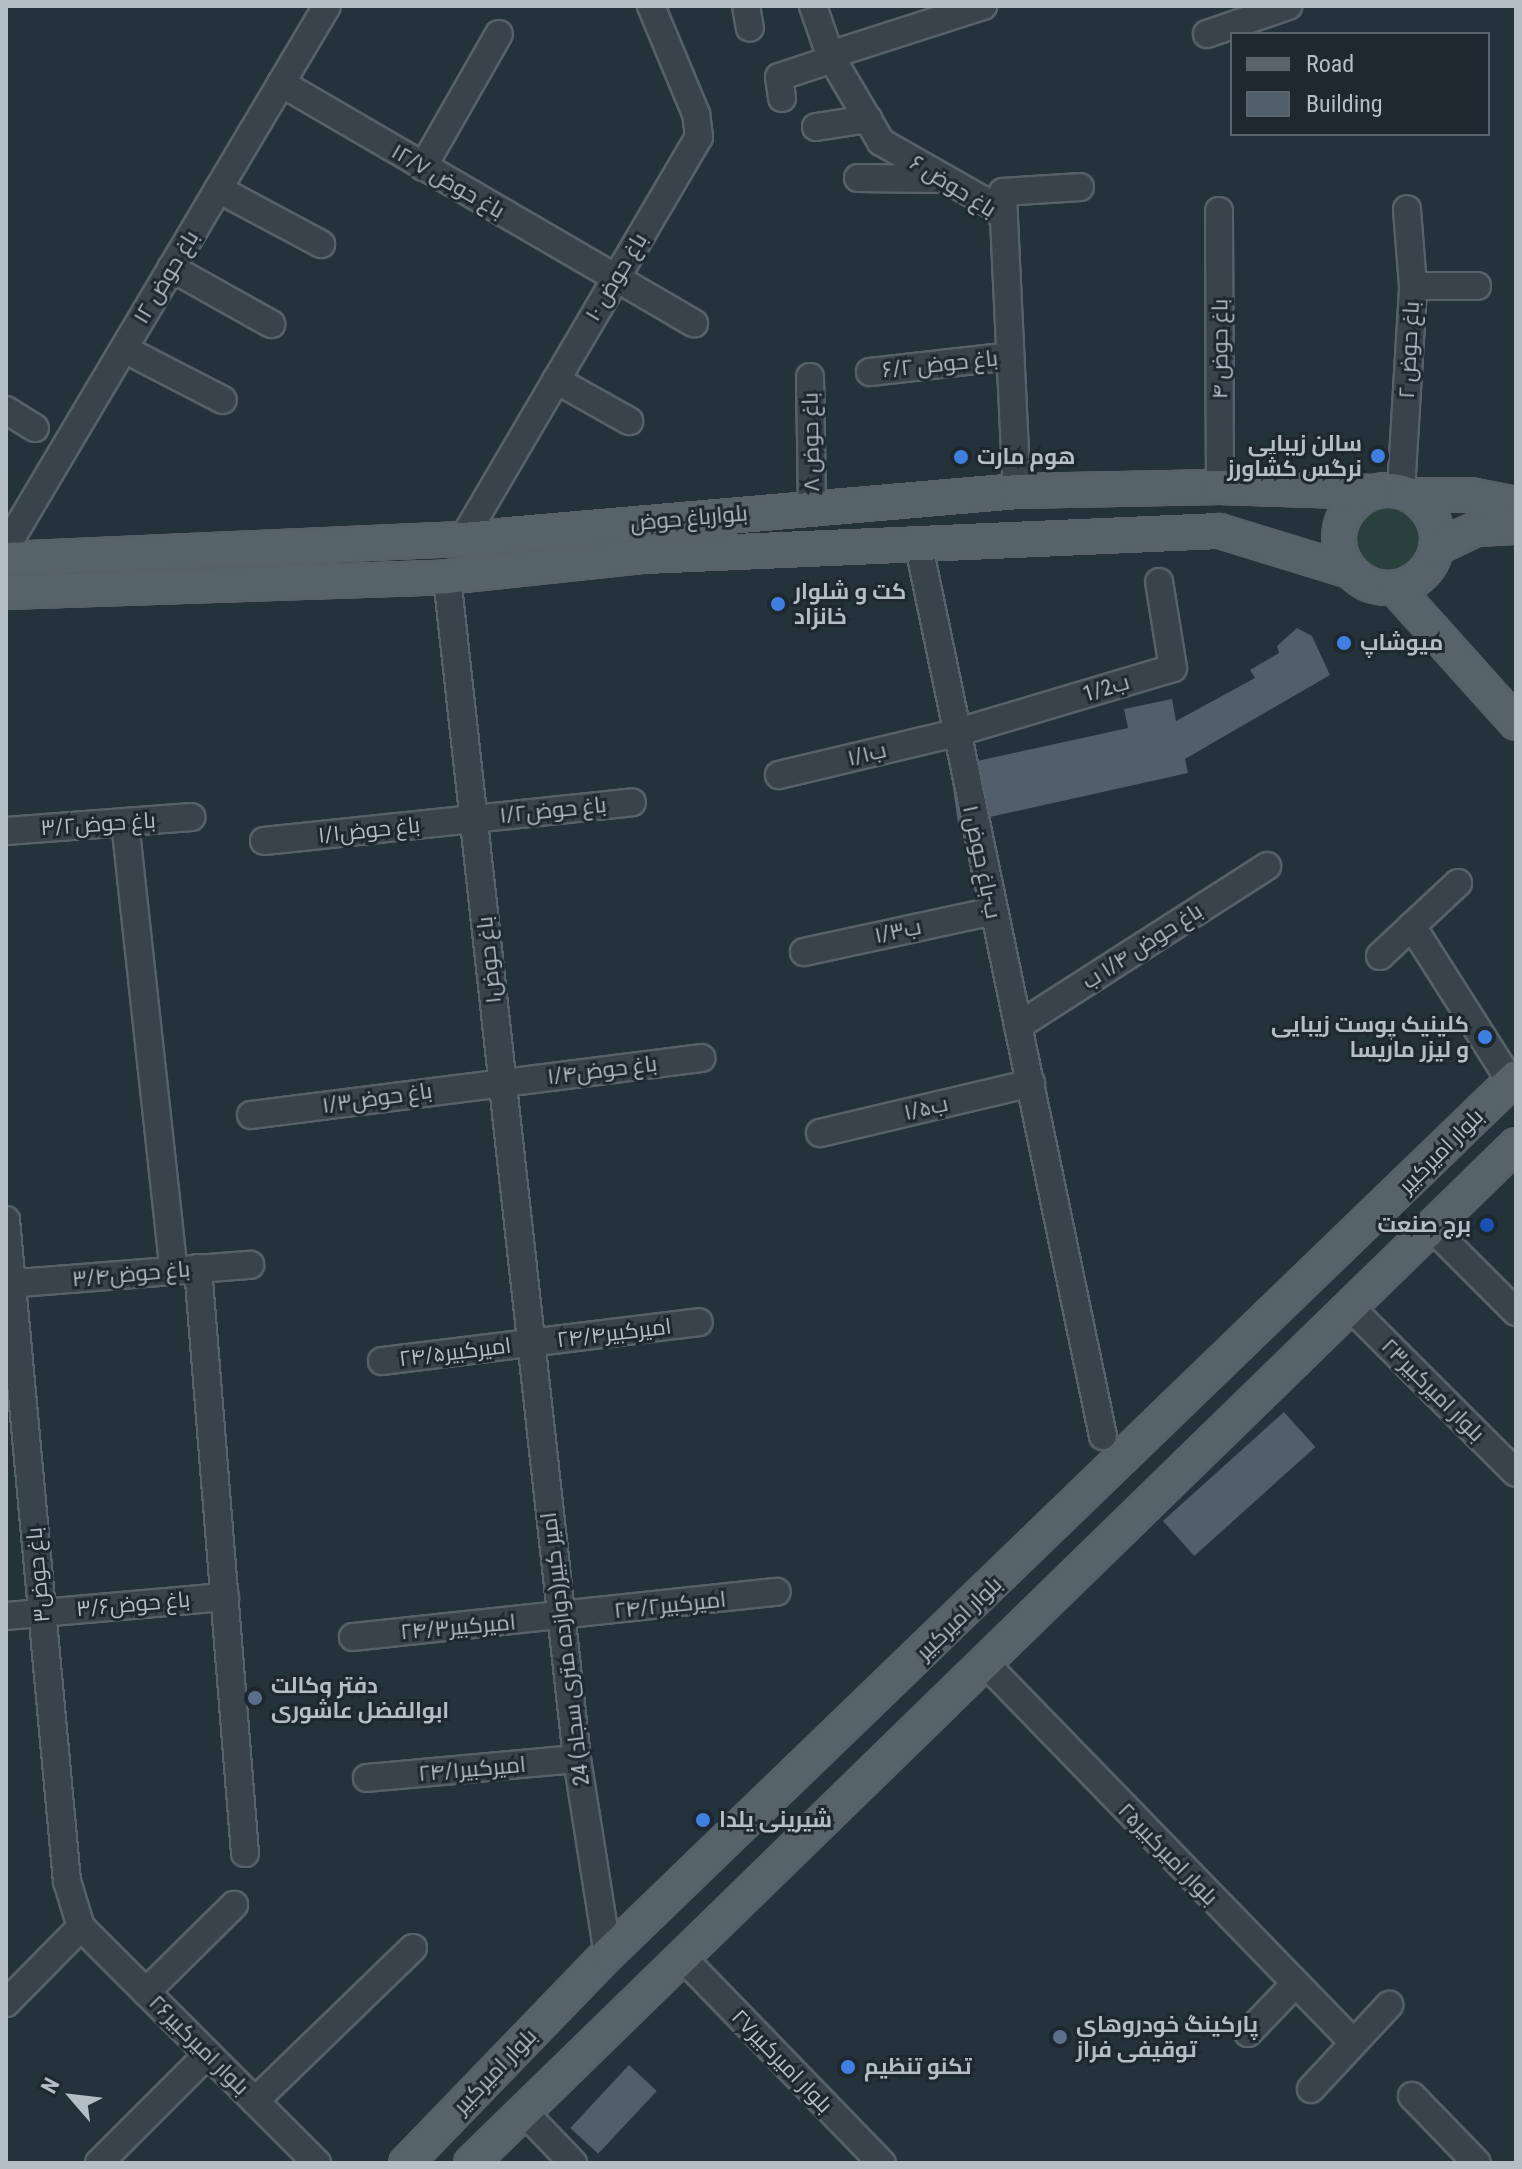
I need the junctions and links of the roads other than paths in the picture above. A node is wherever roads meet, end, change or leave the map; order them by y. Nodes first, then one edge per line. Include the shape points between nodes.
1 (327, 6) edge
2 (651, 6) edge
3 (813, 6) edge
4 (983, 6) edge
5 (1288, 6) edge
6 (499, 34) dead end
7 (1207, 34) dead end
8 (832, 57) junction
9 (281, 83) junction
10 (782, 98) dead end
11 (868, 119) junction
12 (816, 127) dead end
13 (423, 167) junction
14 (858, 178) dead end
15 (948, 180) junction
16 (1080, 187) dead end
17 (218, 189) junction
18 (1407, 209) dead end
19 (1219, 211) dead end
20 (1004, 219) junction
21 (321, 244) dead end
22 (171, 268) junction
23 (616, 277) junction
24 (1413, 286) junction
25 (1477, 286) dead end
26 (694, 323) dead end
27 (271, 324) dead end
28 (124, 349) junction
29 (1010, 356) junction
30 (870, 372) dead end
31 (810, 377) dead end
32 (556, 380) junction
33 (223, 400) dead end
34 (6, 410) edge
35 (629, 421) dead end
36 (35, 428) dead end
37 (1220, 487) junction
38 (1017, 491) junction
39 (1395, 492) junction
40 (1516, 504) edge
41 (812, 508) junction
42 (622, 524) junction
43 (1516, 527) edge
44 (463, 539) junction
45 (918, 542) junction
46 (6, 547) edge
47 (1436, 548) junction
48 (627, 558) junction
49 (6, 559) edge
50 (1350, 571) junction
51 (447, 577) junction
52 (1159, 582) dead end
53 (1395, 588) junction
54 (6, 592) edge
55 (1516, 723) edge
56 (955, 733) junction
57 (779, 775) dead end
58 (632, 802) dead end
59 (191, 817) dead end
60 (473, 819) junction
61 (125, 822) junction
62 (6, 831) edge
63 (264, 841) dead end
64 (1267, 866) dead end
65 (1458, 883) dead end
66 (993, 911) junction
67 (1412, 926) junction
68 (804, 952) dead end
69 (1380, 956) dead end
70 (1018, 1026) junction
71 (701, 1058) dead end
72 (1514, 1079) edge
73 (502, 1081) junction
74 (1031, 1083) junction
75 (251, 1115) dead end
76 (820, 1133) dead end
77 (1516, 1145) edge
78 (6, 1220) edge
79 (1432, 1228) junction
80 (250, 1265) dead end
81 (186, 1269) junction
82 (8, 1283) edge
83 (1351, 1308) junction
84 (1516, 1312) edge
85 (699, 1322) dead end
86 (529, 1343) junction
87 (382, 1361) dead end
88 (1225, 1363) junction
89 (1257, 1401) junction
90 (1103, 1436) dead end
91 (1516, 1473) edge
92 (777, 1592) dead end
93 (225, 1597) junction
94 (41, 1612) junction
95 (6, 1616) edge
96 (562, 1617) junction
97 (353, 1637) dead end
98 (986, 1664) junction
99 (577, 1759) junction
100 (367, 1778) dead end
101 (245, 1853) dead end
102 (234, 1905) dead end
103 (81, 1927) junction
104 (413, 1948) dead end
105 (608, 1954) junction
106 (683, 1958) junction
107 (1294, 1985) junction
108 (146, 1992) junction
109 (6, 2003) edge
110 (1389, 2005) dead end
111 (1248, 2033) dead end
112 (1353, 2042) junction
113 (208, 2054) junction
114 (1311, 2089) dead end
115 (1412, 2096) dead end
116 (255, 2101) junction
117 (524, 2112) junction
118 (99, 2163) edge
119 (317, 2163) edge
120 (406, 2163) edge
121 (471, 2163) edge
122 (573, 2163) edge
123 (882, 2163) edge
124 (1477, 2163) edge

1 - 9 street, ۱۲ باغ حوض
2 - 23 street, ۱۰ باغ حوض via 696,114 699,137
3 - 8 street, ۶ باغ حوض
4 - 8 street
5 - 7 street
6 - 13 street
8 - 10 street via 779,77
8 - 11 street, ۶ باغ حوض
9 - 13 street, ۱۲/۷ باغ حوض
9 - 17 street, ۱۲ باغ حوض
11 - 12 street
11 - 15 street, ۶ باغ حوض via 881,142
13 - 23 street, ۱۲/۷ باغ حوض
14 - 15 street
15 - 20 street, ۶ باغ حوض via 992,205
16 - 20 street via 1003,192
17 - 21 street
17 - 22 street, ۱۲ باغ حوض
18 - 24 street, ۲ باغ حوض
19 - 37 street, ۴ باغ حوض
20 - 29 street, ۶ باغ حوض
22 - 27 street
22 - 28 street, ۱۲ باغ حوض
23 - 26 street, ۱۲/۷ باغ حوض
23 - 32 street, ۱۰ باغ حوض
24 - 25 street
24 - 39 street, ۲ باغ حوض
28 - 33 street
28 - 46 street, ۱۲ باغ حوض
29 - 30 street, ۶/۲ باغ حوض
29 - 38 street, ۶ باغ حوض
31 - 41 street, ۸ باغ حوض
32 - 35 street
32 - 44 street, ۱۰ باغ حوض
34 - 36 street
37 - 38 main road, بلوارباغ حوض
37 - 39 main road, بلوارباغ حوض
38 - 41 main road, بلوارباغ حوض
39 - 40 main road, بلوارباغ حوض via 1470,495
39 - 47 main road via 1435,523
39 - 50 main road via 1347,511 1340,525 1341,557
41 - 42 main road, بلوارباغ حوض
42 - 44 main road, بلوارباغ حوض
42 - 48 main road
43 - 47 main road via 1476,529
44 - 49 main road, بلوارباغ حوض
45 - 48 main road, بلوارباغ حوض
45 - 50 main road, بلوارباغ حوض via 1219,531
45 - 56 street, ۱ ب-باغ حوض
47 - 53 main road via 1422,575
48 - 51 main road, بلوارباغ حوض
50 - 53 main road via 1363,582
51 - 54 main road, بلوارباغ حوض
51 - 60 street, باغ حوض۱
52 - 56 street, 1/2ب via 1173,668
53 - 55 main road
56 - 57 street, ب۱/۱
56 - 66 street, ۱ ب-باغ حوض
58 - 60 street, باغ حوض۱/۲
59 - 61 street, باغ حوض۳/۲
60 - 63 street, باغ حوض۱/۱
60 - 73 street, باغ حوض۱
61 - 62 street, باغ حوض۳/۲
61 - 81 street
64 - 70 street, باغ حوض ۱/۴ ب
65 - 67 street
66 - 68 street, ب۱/۳
66 - 70 street, ۱ ب-باغ حوض
67 - 69 street
67 - 72 street
70 - 74 street, ۱ ب-باغ حوض
71 - 73 street, باغ حوض۱/۴
72 - 88 main road, بلوار امیرکبیر
73 - 75 street, باغ حوض۱/۳
73 - 86 street, باغ حوض۱
74 - 76 street, ب۱/۵
74 - 90 street, ۱ ب-باغ حوض
77 - 79 main road
78 - 82 street, باغ حوض۳
79 - 83 main road
79 - 84 street
80 - 81 street, باغ حوض۳/۴
81 - 82 street, باغ حوض۳/۴
81 - 93 street
82 - 94 street, باغ حوض۳
83 - 89 main road
83 - 91 street, ۲۳بلوار امیرکبیر
85 - 86 street, امیرکبیر۲۴/۴
86 - 87 street, امیرکبیر۲۴/۵
86 - 96 street, 24 امیر کبیر(دوازده متری سجاد)
88 - 89 main road
88 - 105 main road, بلوار امیرکبیر
89 - 98 main road
92 - 96 street, امیرکبیر۲۴/۲
93 - 94 street, باغ حوض۳/۶
93 - 101 street
94 - 95 street, باغ حوض۳/۶
94 - 103 street, باغ حوض۳ via 67,1881
96 - 97 street, امیرکبیر۲۴/۳
96 - 99 street, 24 امیر کبیر(دوازده متری سجاد)
98 - 106 main road
98 - 107 street, بلوار امیرکبیر۲۵
99 - 100 street, امیرکبیر۲۴/۱
99 - 105 street, 24 امیر کبیر(دوازده متری سجاد)
102 - 108 street
103 - 108 street, بلوار امیرکبیر۲۶
103 - 109 street
104 - 116 street
105 - 120 main road, بلوار امیرکبیر
106 - 117 main road
106 - 123 street, بلوار امیرکبیر۲۷
107 - 111 street
107 - 112 street, بلوار امیرکبیر۲۵
108 - 113 street, بلوار امیرکبیر۲۶
110 - 112 street
112 - 114 street
113 - 116 street, بلوار امیرکبیر۲۶
113 - 118 street
115 - 124 street
116 - 119 street, بلوار امیرکبیر۲۶
117 - 121 main road
117 - 122 street

